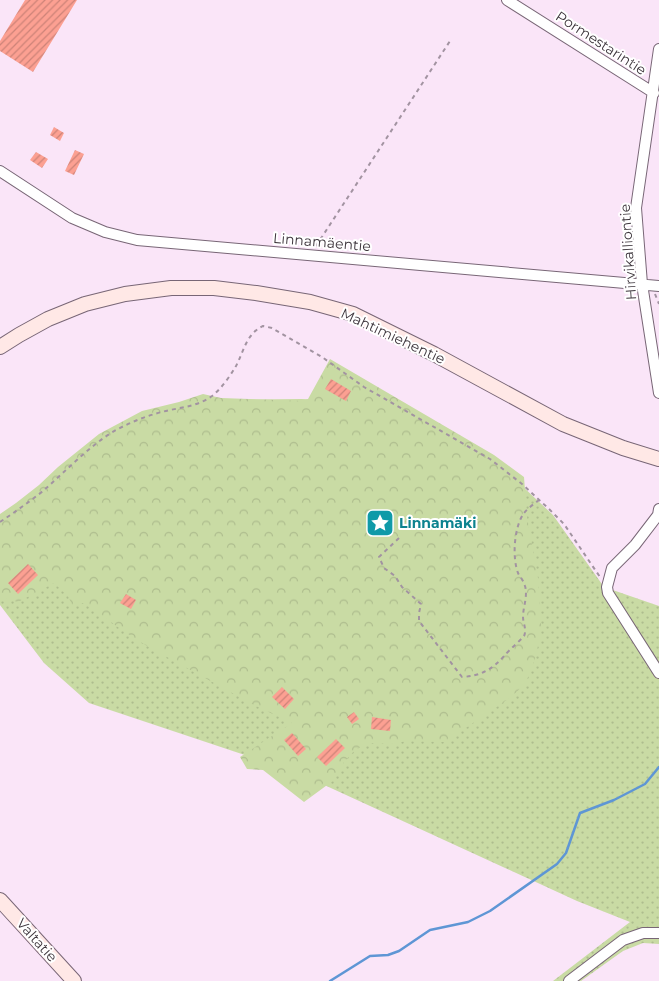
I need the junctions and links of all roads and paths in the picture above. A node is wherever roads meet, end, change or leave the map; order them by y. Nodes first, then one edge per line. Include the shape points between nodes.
1 (508, 0) edge
2 (450, 41) dead end
3 (659, 49) edge
4 (654, 93) junction
5 (0, 171) edge
6 (310, 255) junction
7 (642, 284) junction
8 (659, 286) edge
9 (0, 347) edge
10 (659, 394) edge
11 (659, 459) edge
12 (539, 500) junction
13 (659, 509) edge
14 (0, 522) edge
15 (399, 538) dead end
16 (608, 587) junction
17 (659, 673) edge
18 (0, 900) edge
19 (659, 933) edge
20 (74, 981) edge
21 (569, 981) edge

1 - 4 street, Pormestarintie
2 - 6 path
3 - 4 street, Hirvikalliontie
4 - 7 street, Hirvikalliontie via 636,208
5 - 6 street, Linnamäentie via 72,218 105,232 138,240
6 - 7 street, Linnamäentie
7 - 8 street, Linnamäentie
7 - 10 street, Hirvikalliontie
9 - 11 main road, Mahtimiehentie via 48,319 84,304 125,294 171,288 214,288 310,302 353,314 563,424
12 - 14 path via 490,459 364,387 322,357 263,326 249,337 236,366 212,396 186,408 131,422 114,431 36,497
12 - 15 path via 525,513 515,538 516,564 526,595 524,635 496,665 472,676 462,677 420,621 421,604 384,568 379,557
12 - 16 path via 564,524
13 - 16 street via 636,545 612,568
16 - 17 street via 608,593
18 - 20 main road, Valtatie
19 - 21 street via 643,933 623,940

